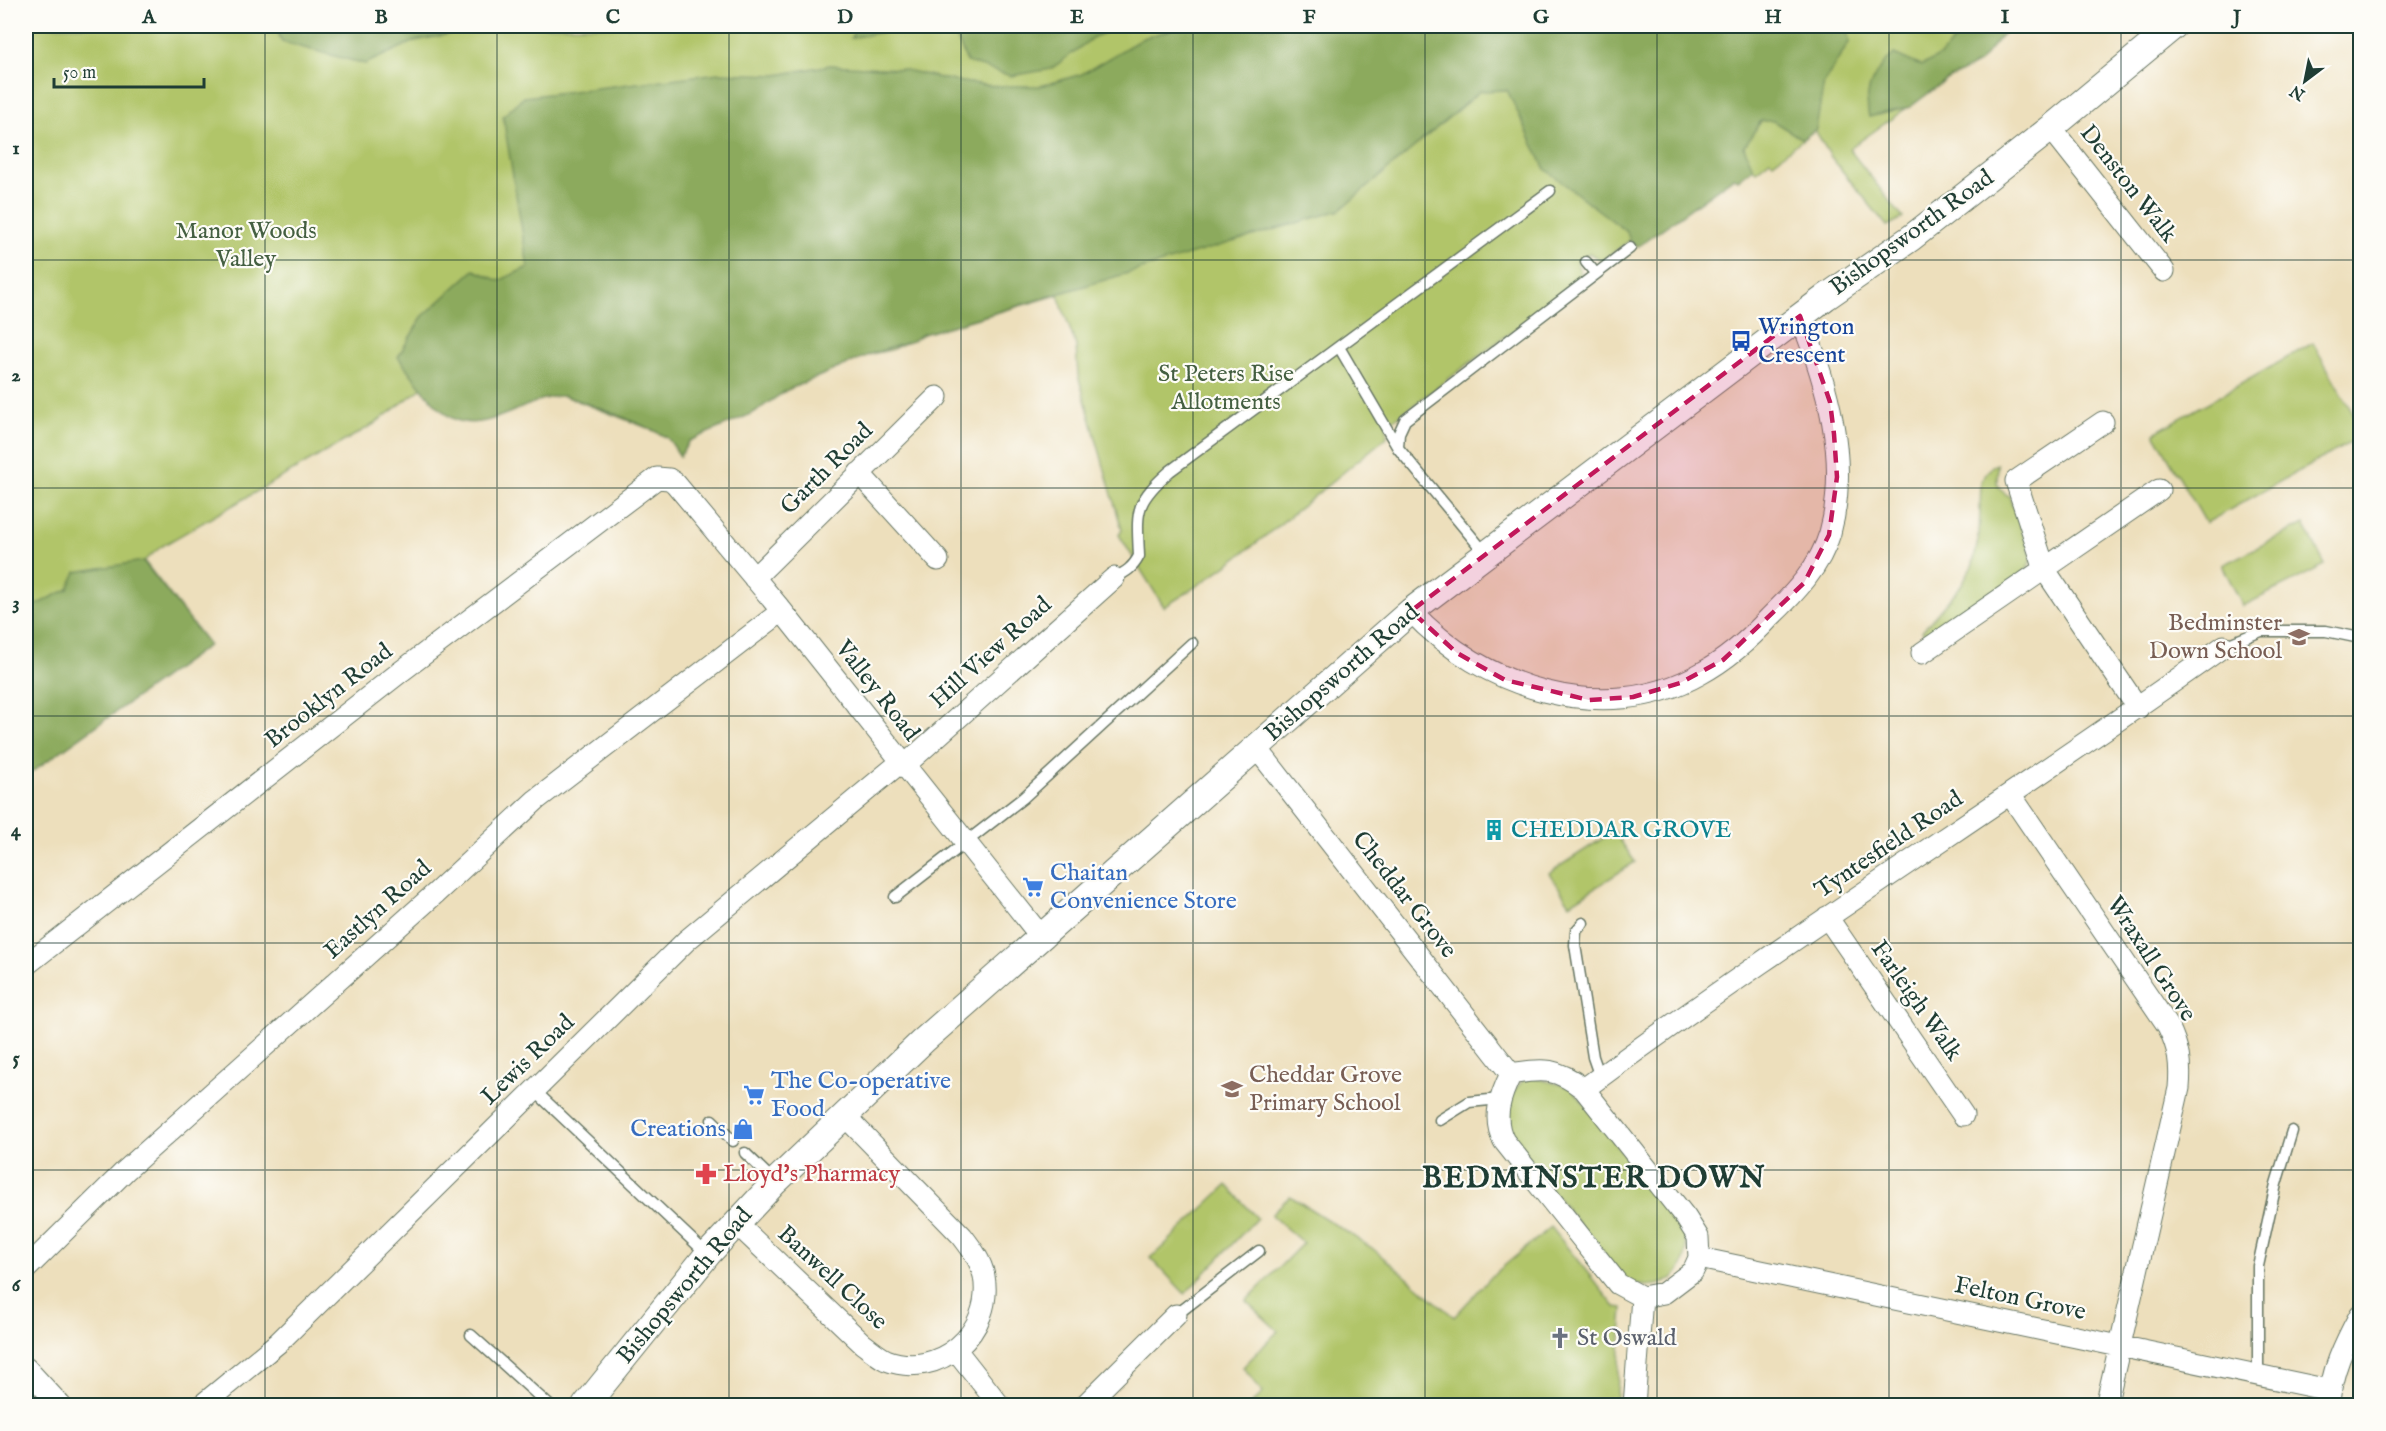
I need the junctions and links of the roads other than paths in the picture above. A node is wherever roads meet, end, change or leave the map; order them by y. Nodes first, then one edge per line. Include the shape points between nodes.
1 (2175, 26) edge
2 (2051, 128) junction
3 (1550, 191) dead end
4 (1630, 248) dead end
5 (1586, 262) dead end
6 (2164, 271) dead end
7 (1596, 274) junction
8 (1800, 316) junction
9 (1339, 347) junction
10 (936, 398) dead end
11 (2103, 422) dead end
12 (1398, 448) junction
13 (859, 472) junction
14 (669, 479) joint
15 (2159, 490) dead end
16 (1485, 553) junction
17 (938, 560) dead end
18 (2045, 570) junction
19 (754, 578) junction
20 (1114, 578) joint
21 (782, 611) junction
22 (1411, 611) junction
23 (2361, 638) edge
24 (1192, 643) dead end
25 (2224, 646) joint
26 (1922, 653) dead end
27 (2138, 708) junction
28 (1256, 747) junction
29 (903, 764) junction
30 (2010, 794) junction
31 (966, 843) junction
32 (895, 897) dead end
33 (1827, 917) junction
34 (1583, 923) dead end
35 (1042, 938) junction
36 (26, 965) edge
37 (1511, 1074) junction
38 (1592, 1083) junction
39 (534, 1090) junction
40 (1500, 1099) junction
41 (844, 1115) junction
42 (1963, 1115) dead end
43 (712, 1120) dead end
44 (1440, 1120) dead end
45 (2292, 1131) dead end
46 (733, 1141) dead end
47 (745, 1153) dead end
48 (775, 1182) junction
49 (736, 1223) junction
50 (1259, 1251) dead end
51 (708, 1254) junction
52 (1700, 1258) junction
53 (26, 1269) edge
54 (1642, 1297) junction
55 (1176, 1315) joint
56 (2361, 1315) edge
57 (471, 1335) dead end
58 (2119, 1346) junction
59 (956, 1350) junction
60 (26, 1368) edge
61 (2258, 1376) junction
62 (2329, 1398) edge
63 (596, 1401) edge
64 (61, 1406) edge
65 (201, 1406) edge
66 (550, 1406) edge
67 (1000, 1406) edge
68 (1084, 1406) edge
69 (1634, 1406) edge
70 (2106, 1406) edge

1 - 2 street, Bishopsworth Road
2 - 6 street, Denston Walk
2 - 8 street, Bishopsworth Road via 1911,238
3 - 9 lane
4 - 7 lane
5 - 7 lane
7 - 12 lane via 1405,420
8 - 16 street, Bishopsworth Road
8 - 22 street via 1830,402 1837,477 1835,510 1829,535 1804,583 1723,660 1680,684 1633,697 1589,700 1505,680 1457,653
9 - 12 lane
9 - 20 lane via 1147,491 1138,521 1139,556 1130,570
10 - 13 street, Garth Road
11 - 18 street via 2016,481
12 - 16 lane
13 - 17 street
13 - 19 street, Garth Road
14 - 19 street, Valley Road
14 - 36 street, Brooklyn Road via 657,478 399,673
15 - 18 street
16 - 22 street, Bishopsworth Road
18 - 26 street
18 - 27 street
19 - 21 street, Valley Road
20 - 29 street, Hill View Road
21 - 29 street, Valley Road
21 - 53 street, Eastlyn Road via 536,800 125,1171
22 - 28 street, Bishopsworth Road
23 - 25 lane via 2326,631 2261,631
24 - 31 lane via 1023,798
25 - 27 street, Tyntesfield Road
27 - 30 street, Tyntesfield Road
28 - 35 street, Bishopsworth Road
28 - 37 street, Cheddar Grove
29 - 31 street, Valley Road
29 - 39 street, Lewis Road via 687,940
30 - 33 street, Tyntesfield Road
30 - 58 street, Wraxall Grove via 2168,1026 2181,1063 2179,1088
31 - 32 lane
31 - 35 street, Valley Road
33 - 38 street, Tyntesfield Road
33 - 42 street, Farleigh Walk
34 - 38 lane via 1576,931 1575,945 1593,1057
35 - 41 street, Bishopsworth Road
37 - 38 street via 1551,1070
37 - 40 street
38 - 52 street via 1698,1237
39 - 51 lane
39 - 65 street, Lewis Road via 279,1342
40 - 44 lane via 1469,1102
40 - 54 street via 1498,1129 1504,1141 1618,1284
41 - 48 street, Bishopsworth Road
41 - 59 street, Banwell Close via 977,1256 984,1276 985,1302 976,1326
43 - 46 lane
45 - 61 lane via 2258,1266
47 - 48 lane
48 - 49 street, Bishopsworth Road
49 - 51 street, Bishopsworth Road
49 - 59 street, Banwell Close via 863,1344 884,1359 906,1365 931,1363
50 - 55 lane
51 - 63 street, Bishopsworth Road
52 - 54 street via 1681,1282 1664,1293
52 - 58 street, Felton Grove
54 - 69 street
55 - 68 street
56 - 62 street via 2344,1345
57 - 66 lane
58 - 61 street, Felton Grove
58 - 70 street, Wraxall Grove
59 - 67 street
60 - 64 street
61 - 62 street, Felton Grove

